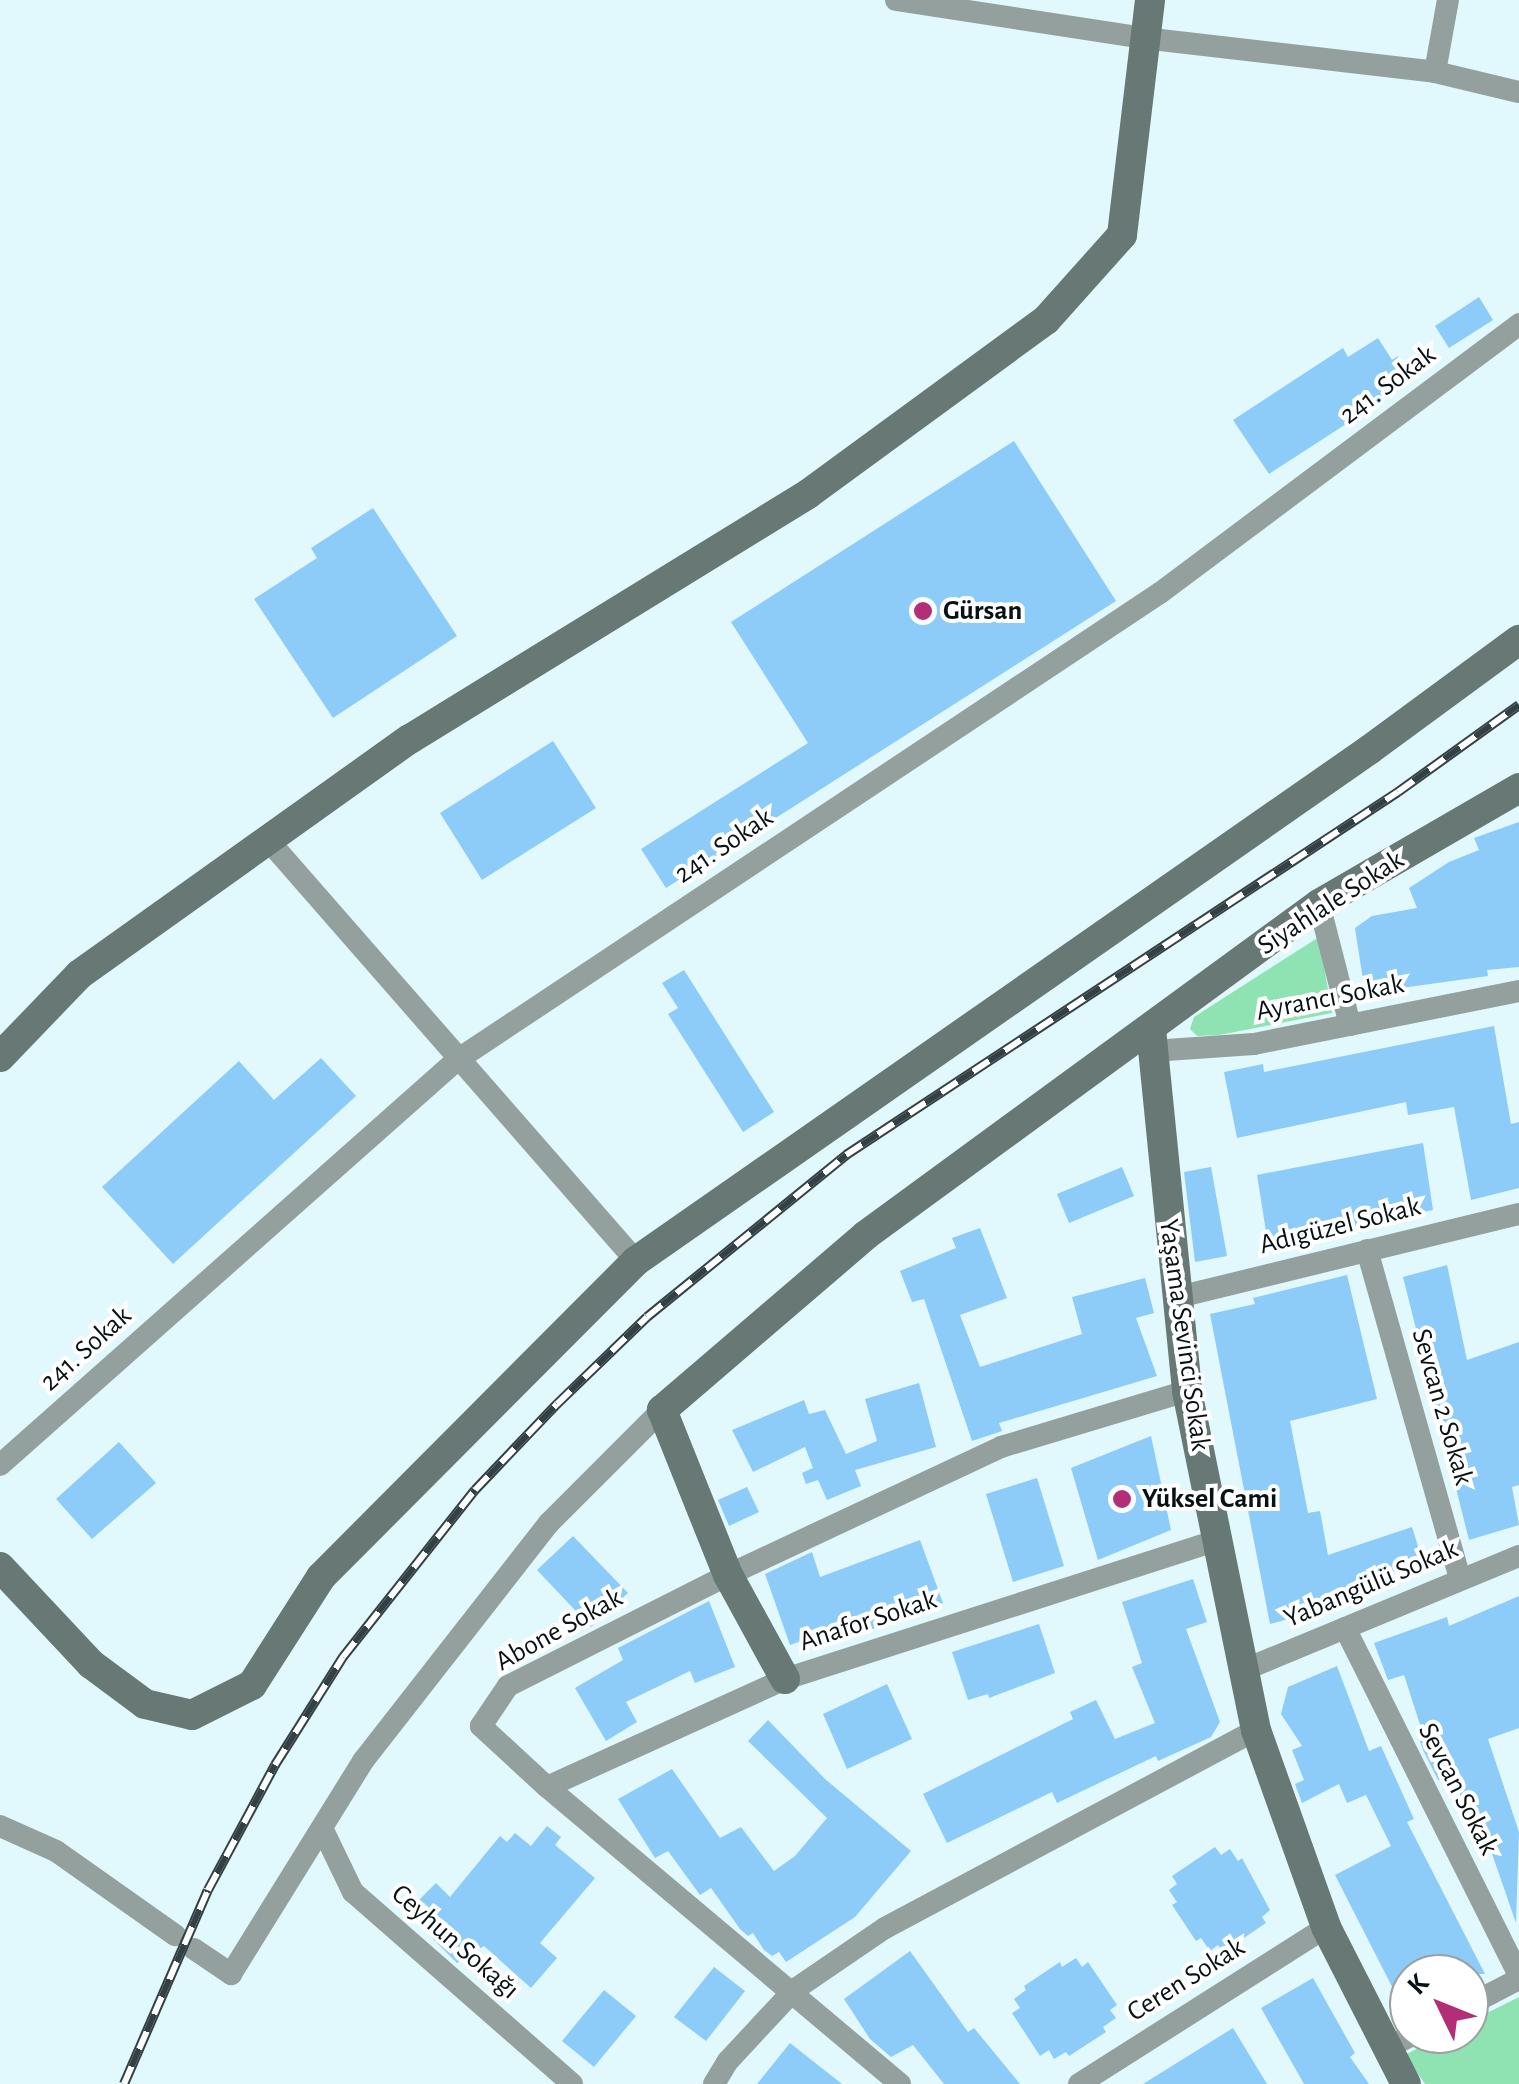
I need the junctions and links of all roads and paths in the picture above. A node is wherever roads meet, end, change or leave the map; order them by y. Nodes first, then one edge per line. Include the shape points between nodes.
1 (896, 0) edge
2 (1150, 0) edge
3 (1448, 0) edge
4 (930, 3) edge
5 (1144, 38) junction
6 (1436, 72) junction
7 (1519, 92) edge
8 (1519, 324) edge
9 (1519, 640) edge
10 (1519, 788) edge
11 (268, 840) junction
12 (1319, 904) junction
13 (1519, 991) edge
14 (1350, 1024) junction
15 (1151, 1040) junction
16 (0, 1057) edge
17 (457, 1060) junction
18 (1519, 1214) edge
19 (1367, 1250) junction
20 (636, 1261) junction
21 (1174, 1298) junction
22 (1187, 1391) junction
23 (662, 1410) junction
24 (0, 1465) edge
25 (1219, 1540) junction
26 (1519, 1556) edge
27 (0, 1568) edge
28 (728, 1575) junction
29 (1460, 1579) junction
30 (1345, 1628) junction
31 (1246, 1669) junction
32 (785, 1679) junction
33 (1256, 1730) junction
34 (546, 1787) junction
35 (0, 1826) edge
36 (322, 1828) junction
37 (1326, 1927) junction
38 (1519, 1977) edge
39 (794, 1990) junction
40 (1489, 1994) edge
41 (1389, 2047) edge
42 (1385, 2049) junction
43 (572, 2084) edge
44 (714, 2084) edge
45 (900, 2084) edge
46 (1079, 2084) edge
47 (1406, 2084) edge

1 - 4 street
2 - 5 street
3 - 6 street
4 - 5 street
5 - 6 street
5 - 11 street via 1122,235 1046,320 808,494 410,739
6 - 7 street
8 - 17 street, 241. Sokak via 1160,593
9 - 20 street
10 - 12 street, Siyahlale Sokak
11 - 16 street via 80,974
11 - 17 street
12 - 14 street
12 - 15 street, Siyahlale Sokak
13 - 14 street, Ayrancı Sokak
14 - 15 street, Ayrancı Sokak via 1254,1044
15 - 21 street, Yaşama Sevinci Sokak
15 - 23 street, Siyahlale Sokak via 866,1235
17 - 20 street
17 - 24 street, 241. Sokak
18 - 19 street, Adıgüzel Sokak
19 - 21 street, Adıgüzel Sokak
19 - 29 street, Sevcan 2 Sokak
20 - 27 street via 320,1577 252,1685 192,1715 145,1704 91,1664
21 - 22 street, Yaşama Sevinci Sokak
22 - 25 street, Yaşama Sevinci Sokak
22 - 28 street, Abone Sokak via 1001,1448
23 - 28 street
23 - 36 street via 549,1523 363,1761
25 - 31 street, Yaşama Sevinci Sokak
25 - 32 street, Anafor Sokak
26 - 29 street, Yabangülü Sokak
28 - 32 street
28 - 34 street, Abone Sokak via 508,1686 481,1726
29 - 30 street, Yabangülü Sokak
30 - 31 street, Yabangülü Sokak
30 - 38 street, Sevcan Sokak
31 - 33 street, Yaşama Sevinci Sokak
32 - 34 street, Anafor Sokak
33 - 37 street, Yaşama Sevinci Sokak
33 - 39 street via 886,1928
34 - 39 street, Abone Sokak
35 - 36 street via 56,1851 231,1974
36 - 43 street, Ceyhun Sokağı via 353,1892
37 - 42 street, Yaşama Sevinci Sokak
37 - 46 street, Ceren Sokak
38 - 40 street
39 - 44 street
39 - 45 street, Abone Sokak
41 - 42 street
42 - 47 street, Yaşama Sevinci Sokak

